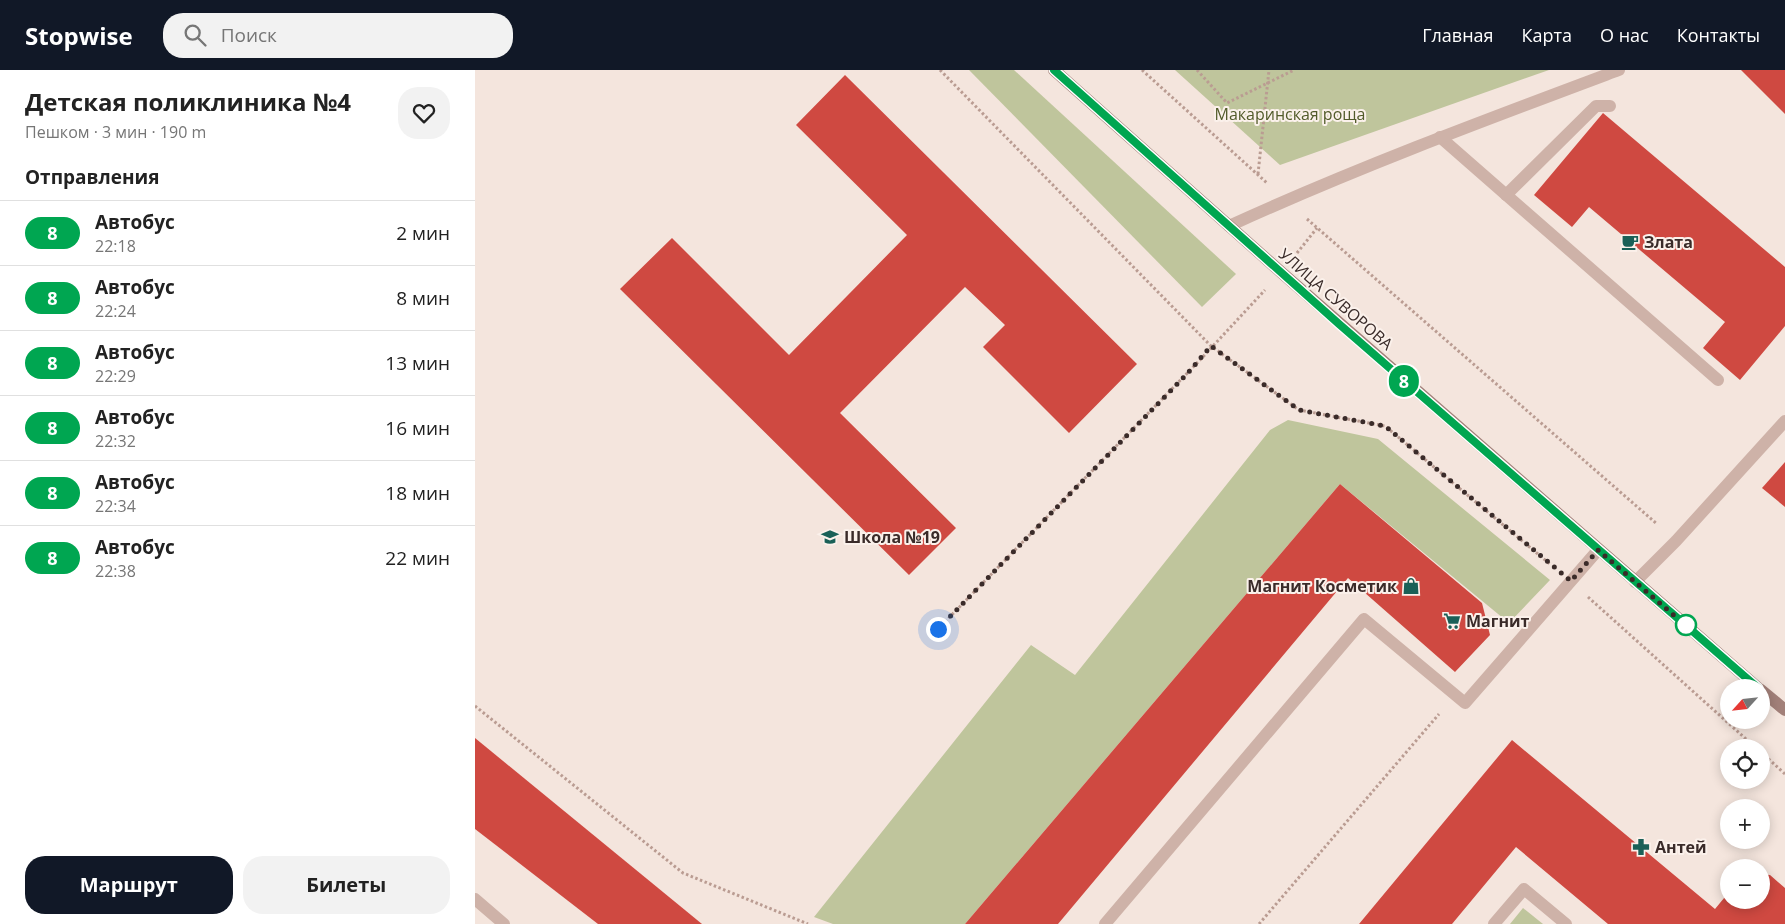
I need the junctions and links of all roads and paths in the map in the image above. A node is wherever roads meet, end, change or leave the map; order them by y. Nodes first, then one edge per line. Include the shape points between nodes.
1 (940, 70) edge
2 (1054, 70) edge
3 (1142, 70) edge
4 (1197, 70) edge
5 (1269, 70) edge
6 (1294, 70) edge
7 (1619, 70) edge
8 (1270, 82) junction
9 (1610, 106) dead end
10 (1440, 137) junction
11 (1258, 175) junction
12 (1506, 196) junction
13 (1286, 200) junction
14 (1229, 226) junction
15 (1317, 228) junction
16 (1282, 273) junction
17 (1211, 346) junction
18 (1718, 380) dead end
19 (1785, 421) edge
20 (1676, 541) junction
21 (1598, 550) junction
22 (1571, 581) junction
23 (1635, 582) junction
24 (938, 629) dead end
25 (1748, 679) edge
26 (1455, 696) junction
27 (1770, 698) edge
28 (475, 706) edge
29 (1785, 710) edge
30 (1746, 739) edge
31 (1770, 760) edge
32 (1785, 774) edge
33 (475, 898) edge
34 (504, 924) edge
35 (808, 924) edge
36 (1105, 924) edge
37 (1259, 924) edge
38 (1494, 924) edge
39 (1566, 924) edge

1 - 17 path
2 - 14 main road, УЛИЦА СУВОРОВА
3 - 11 path
4 - 8 path via 1227,103
5 - 8 path
6 - 8 path
7 - 10 lane
8 - 11 path
9 - 12 lane via 1596,106
10 - 12 lane
10 - 13 lane
11 - 13 path
12 - 18 lane
13 - 14 lane
13 - 15 path
14 - 16 main road, УЛИЦА СУВОРОВА
15 - 16 path
15 - 20 path
16 - 17 path
16 - 21 main road, УЛИЦА СУВОРОВА
17 - 22 path via 1299,410 1385,426
17 - 24 path
19 - 20 lane
20 - 23 lane
21 - 22 lane
21 - 23 main road, УЛИЦА СУВОРОВА
22 - 26 lane via 1465,703
22 - 30 path
23 - 25 main road, УЛИЦА СУВОРОВА
26 - 36 lane via 1364,619
26 - 37 path
27 - 29 main road
28 - 35 path via 683,873
31 - 32 path
33 - 34 lane
38 - 39 lane via 1524,889

